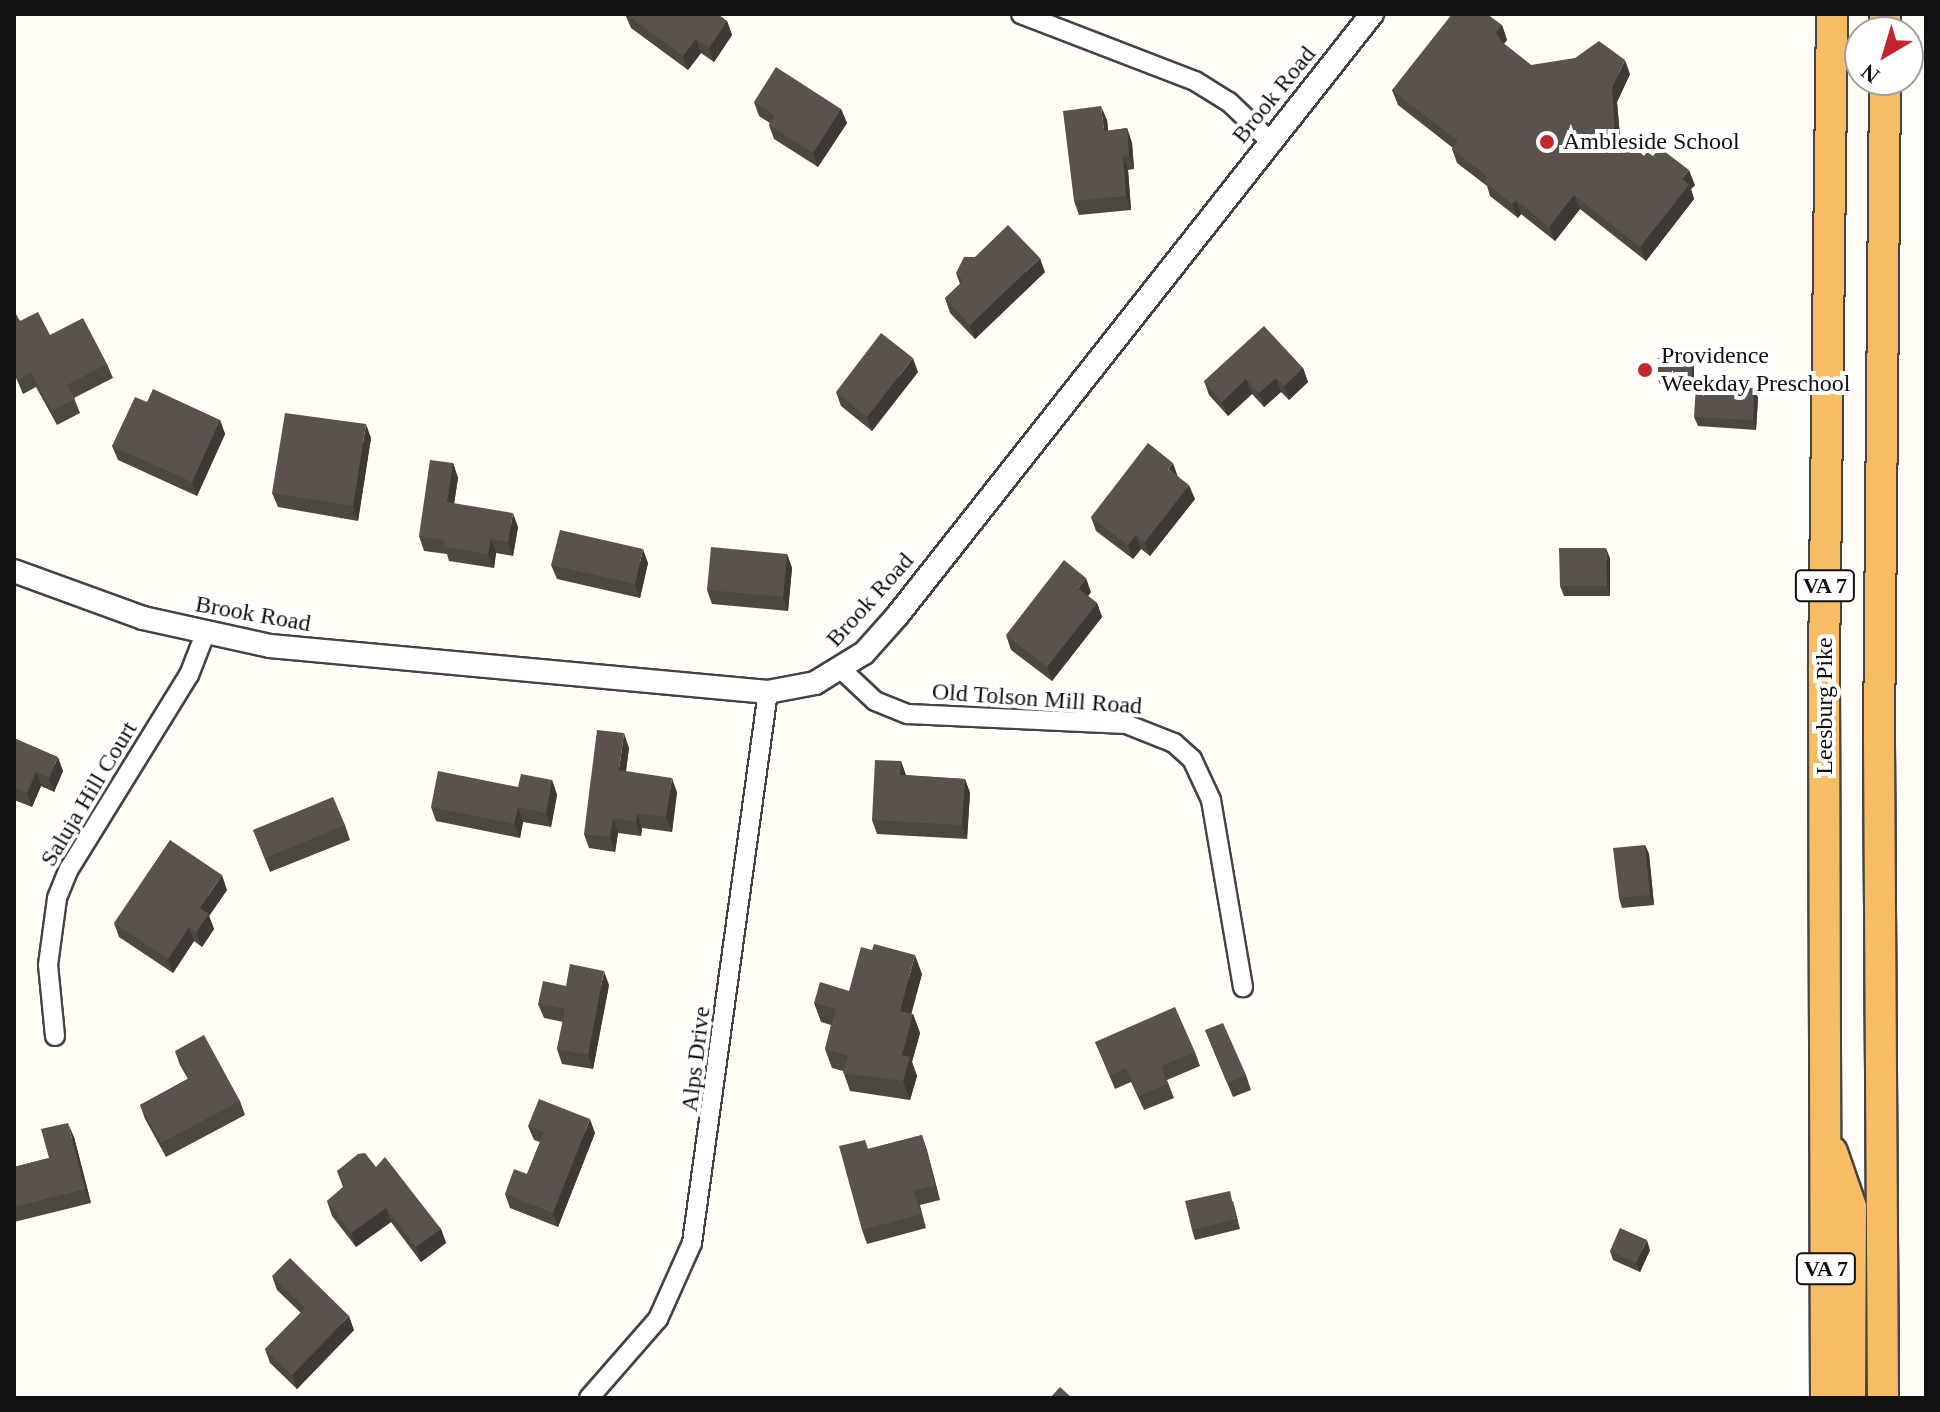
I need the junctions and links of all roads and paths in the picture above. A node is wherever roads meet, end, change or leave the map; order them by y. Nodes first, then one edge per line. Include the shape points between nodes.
1 (1021, 14) edge
2 (1372, 14) edge
3 (1813, 14) edge
4 (1832, 14) edge
5 (1885, 96) edge
6 (1828, 135) junction
7 (1270, 141) junction
8 (14, 571) edge
9 (205, 634) junction
10 (842, 670) junction
11 (768, 692) junction
12 (1243, 987) dead end
13 (55, 1036) dead end
14 (1825, 1140) junction
15 (589, 1398) edge
16 (1826, 1398) edge
17 (1850, 1398) edge
18 (1883, 1398) edge

1 - 7 street via 1195,81 1229,102
2 - 7 street, Brook Road
3 - 6 highway
4 - 6 highway, Leesburg Pike / VA 7
5 - 18 highway, VA 7 via 1879,740
6 - 14 highway, Leesburg Pike / VA 7
7 - 10 street, Brook Road via 900,612
8 - 9 street, Brook Road
9 - 11 street, Brook Road via 303,650
9 - 13 street, Saluja Hill Court via 189,675 69,869 57,898 48,965
10 - 11 street, Brook Road via 815,683
10 - 12 street, Old Tolson Mill Road via 875,701 908,714 1126,724 1174,743 1192,759 1211,800
11 - 15 street, Alps Drive via 692,1243 658,1319
14 - 16 highway, Leesburg Pike / VA 7
14 - 17 highway via 1843,1174 1851,1207

